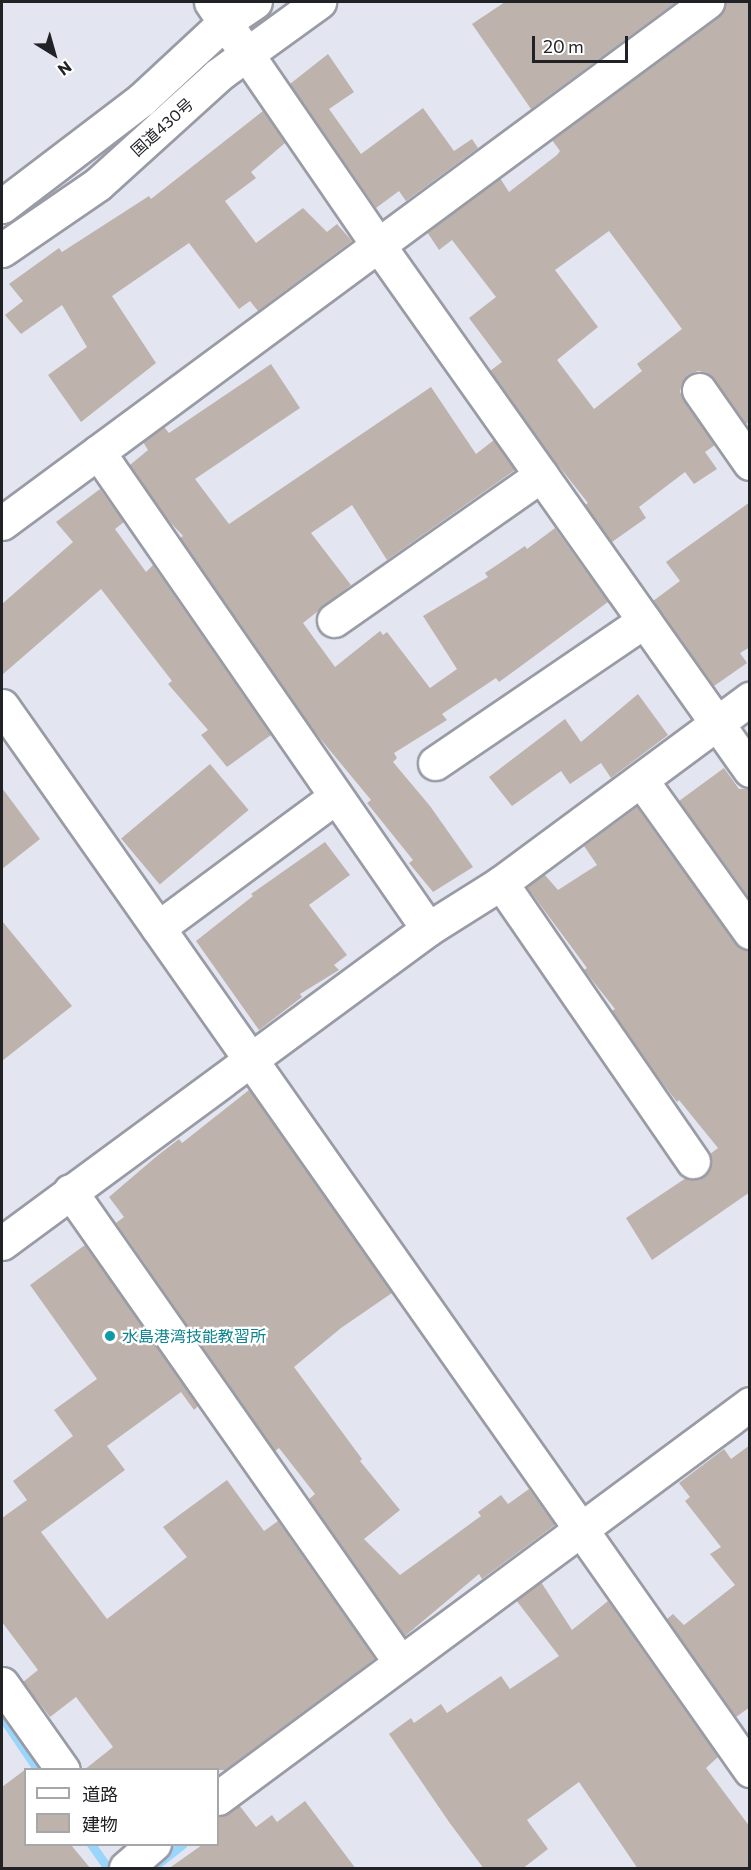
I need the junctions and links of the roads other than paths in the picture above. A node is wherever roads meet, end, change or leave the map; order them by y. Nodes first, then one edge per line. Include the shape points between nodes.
1 (255, 2) edge
2 (319, 2) edge
3 (707, 2) edge
4 (218, 12) edge
5 (248, 53) junction
6 (2, 206) edge
7 (379, 246) junction
8 (2, 250) edge
9 (699, 390) dead end
10 (98, 452) junction
11 (750, 464) edge
12 (541, 475) junction
13 (2, 524) edge
14 (334, 620) dead end
15 (645, 621) junction
16 (750, 699) edge
17 (2, 706) edge
18 (717, 724) junction
19 (435, 763) dead end
20 (750, 770) edge
21 (641, 780) junction
22 (335, 798) junction
23 (501, 884) junction
24 (158, 927) junction
25 (428, 930) junction
26 (750, 933) edge
27 (250, 1058) junction
28 (693, 1161) dead end
29 (70, 1191) junction
30 (2, 1243) edge
31 (750, 1404) edge
32 (586, 1539) junction
33 (400, 1662) junction
34 (2, 1684) edge
35 (62, 1768) edge
36 (750, 1770) edge
37 (219, 1797) edge
38 (152, 1846) edge
39 (125, 1862) edge

1 - 4 main road, 国道430号
2 - 5 main road, 国道430号
3 - 7 main road
4 - 5 main road
4 - 6 main road, 国道430号 via 141,100
5 - 7 main road
5 - 8 main road, 国道430号 via 218,75 98,184
7 - 10 main road
7 - 12 main road
9 - 11 main road
10 - 13 main road
10 - 22 main road
12 - 14 main road
12 - 15 main road
15 - 18 main road
15 - 19 main road
16 - 18 main road
17 - 24 main road
18 - 20 main road
18 - 21 main road
21 - 23 main road
21 - 26 main road
22 - 24 main road
22 - 25 main road
23 - 25 main road
23 - 28 main road
24 - 27 main road
25 - 27 main road
27 - 29 main road
27 - 32 main road
29 - 30 main road
29 - 33 main road
31 - 32 main road
32 - 33 main road
32 - 36 main road
33 - 37 main road
34 - 35 main road
38 - 39 main road

